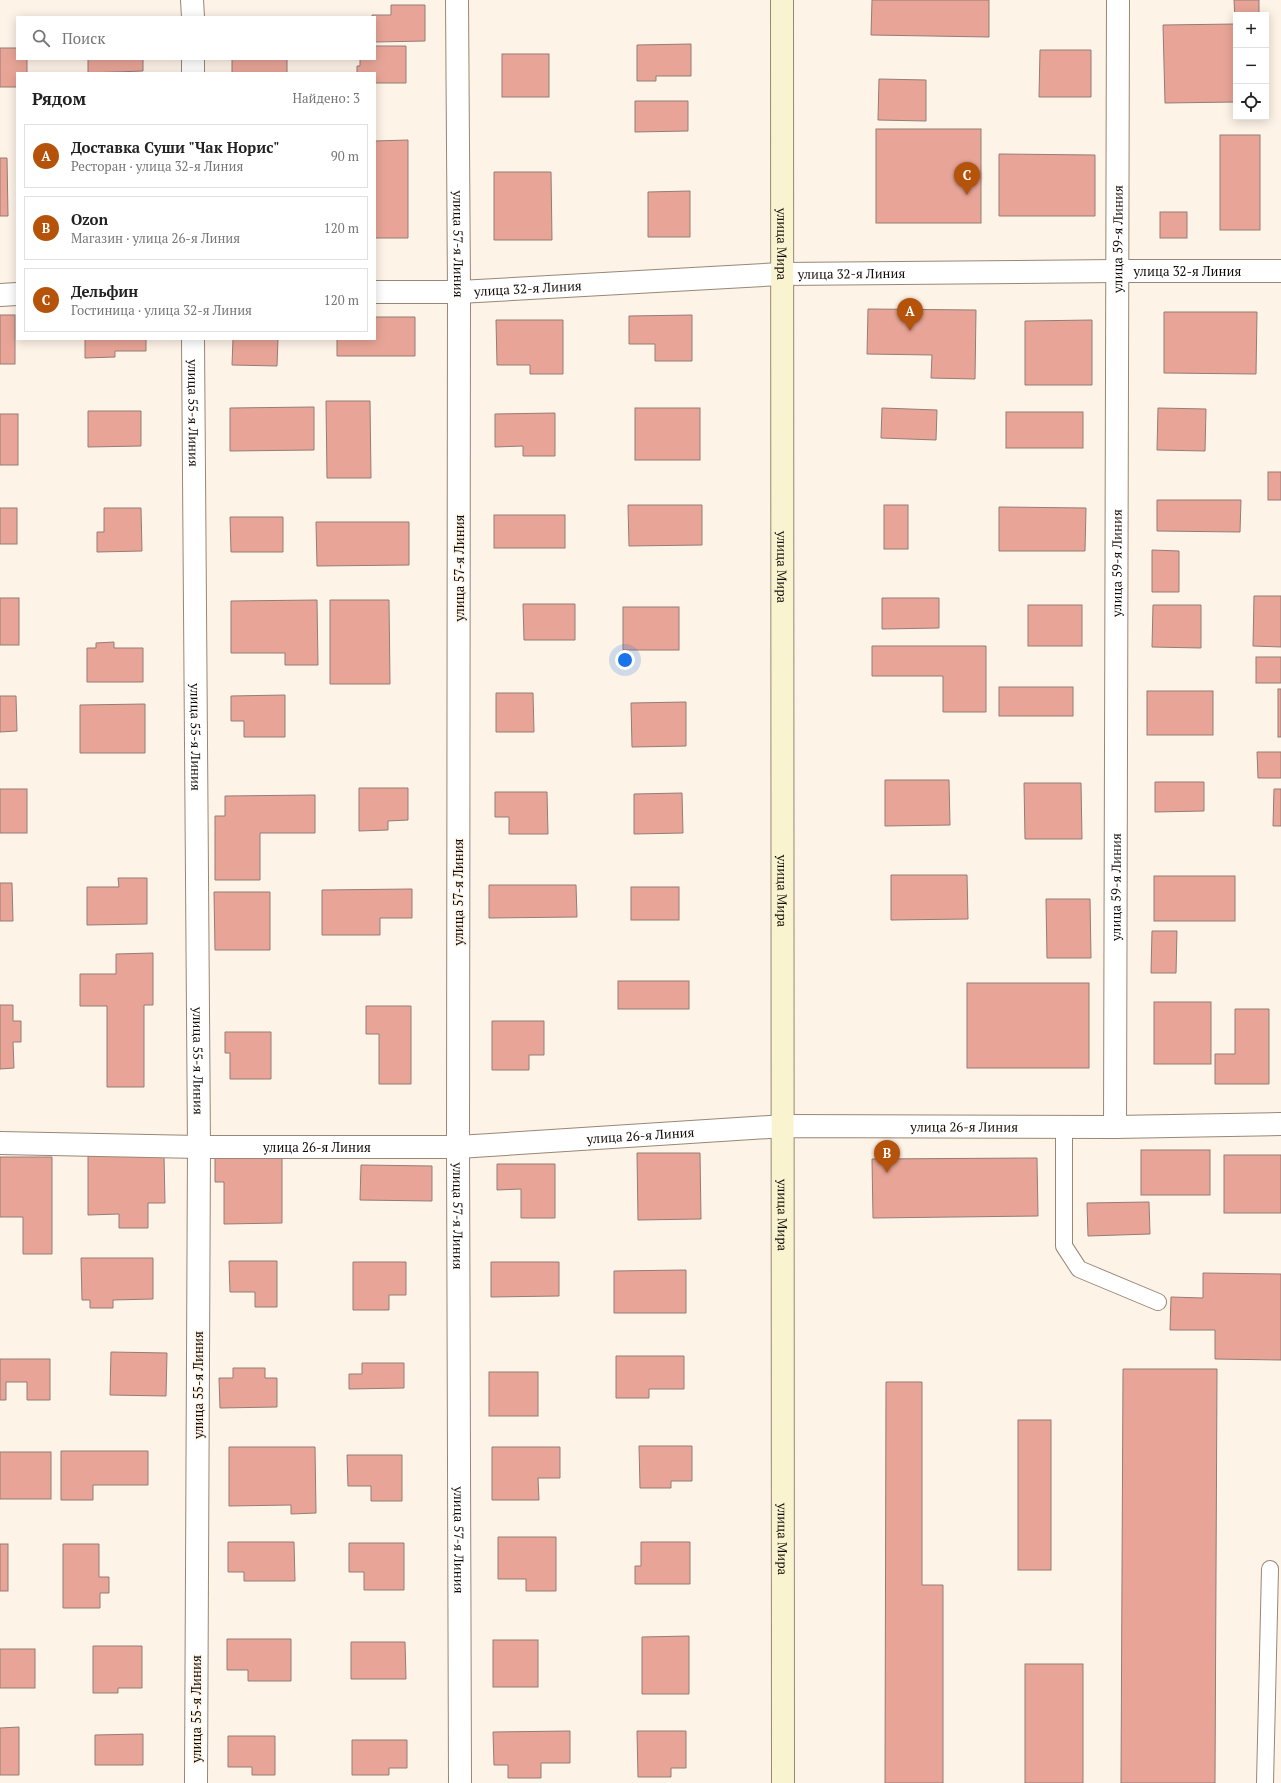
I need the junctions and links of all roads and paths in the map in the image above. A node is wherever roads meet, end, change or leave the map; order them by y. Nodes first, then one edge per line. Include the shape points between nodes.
1 (192, 0) edge
2 (457, 0) edge
3 (782, 0) edge
4 (1118, 0) edge
5 (192, 16) edge
6 (193, 60) edge
7 (193, 72) edge
8 (1117, 271) junction
9 (1281, 271) edge
10 (781, 274) junction
11 (376, 292) edge
12 (459, 292) junction
13 (0, 294) edge
14 (16, 294) edge
15 (193, 340) edge
16 (1281, 1124) edge
17 (784, 1126) junction
18 (1064, 1127) junction
19 (1115, 1127) junction
20 (0, 1143) edge
21 (199, 1147) junction
22 (458, 1147) junction
23 (1158, 1302) dead end
24 (1270, 1569) dead end
25 (196, 1783) edge
26 (460, 1783) edge
27 (783, 1783) edge
28 (1265, 1783) edge

1 - 5 street
2 - 12 street, улица 57-я Линия
3 - 10 main road, улица Мира
4 - 8 street, улица 59-я Линия
6 - 7 street
8 - 9 street, улица 32-я Линия
8 - 10 street, улица 32-я Линия
8 - 19 street, улица 59-я Линия
10 - 12 street, улица 32-я Линия
10 - 17 main road, улица Мира
11 - 12 street, улица 32-я Линия
12 - 22 street, улица 57-я Линия
13 - 14 street
15 - 21 street, улица 55-я Линия
16 - 19 street, улица 26-я Линия
17 - 18 street, улица 26-я Линия
17 - 22 street, улица 26-я Линия
17 - 27 main road, улица Мира
18 - 19 street, улица 26-я Линия
18 - 23 lane via 1064,1246 1079,1269
20 - 21 street, улица 26-я Линия
21 - 22 street, улица 26-я Линия
21 - 25 street, улица 55-я Линия
22 - 26 street, улица 57-я Линия
24 - 28 lane

